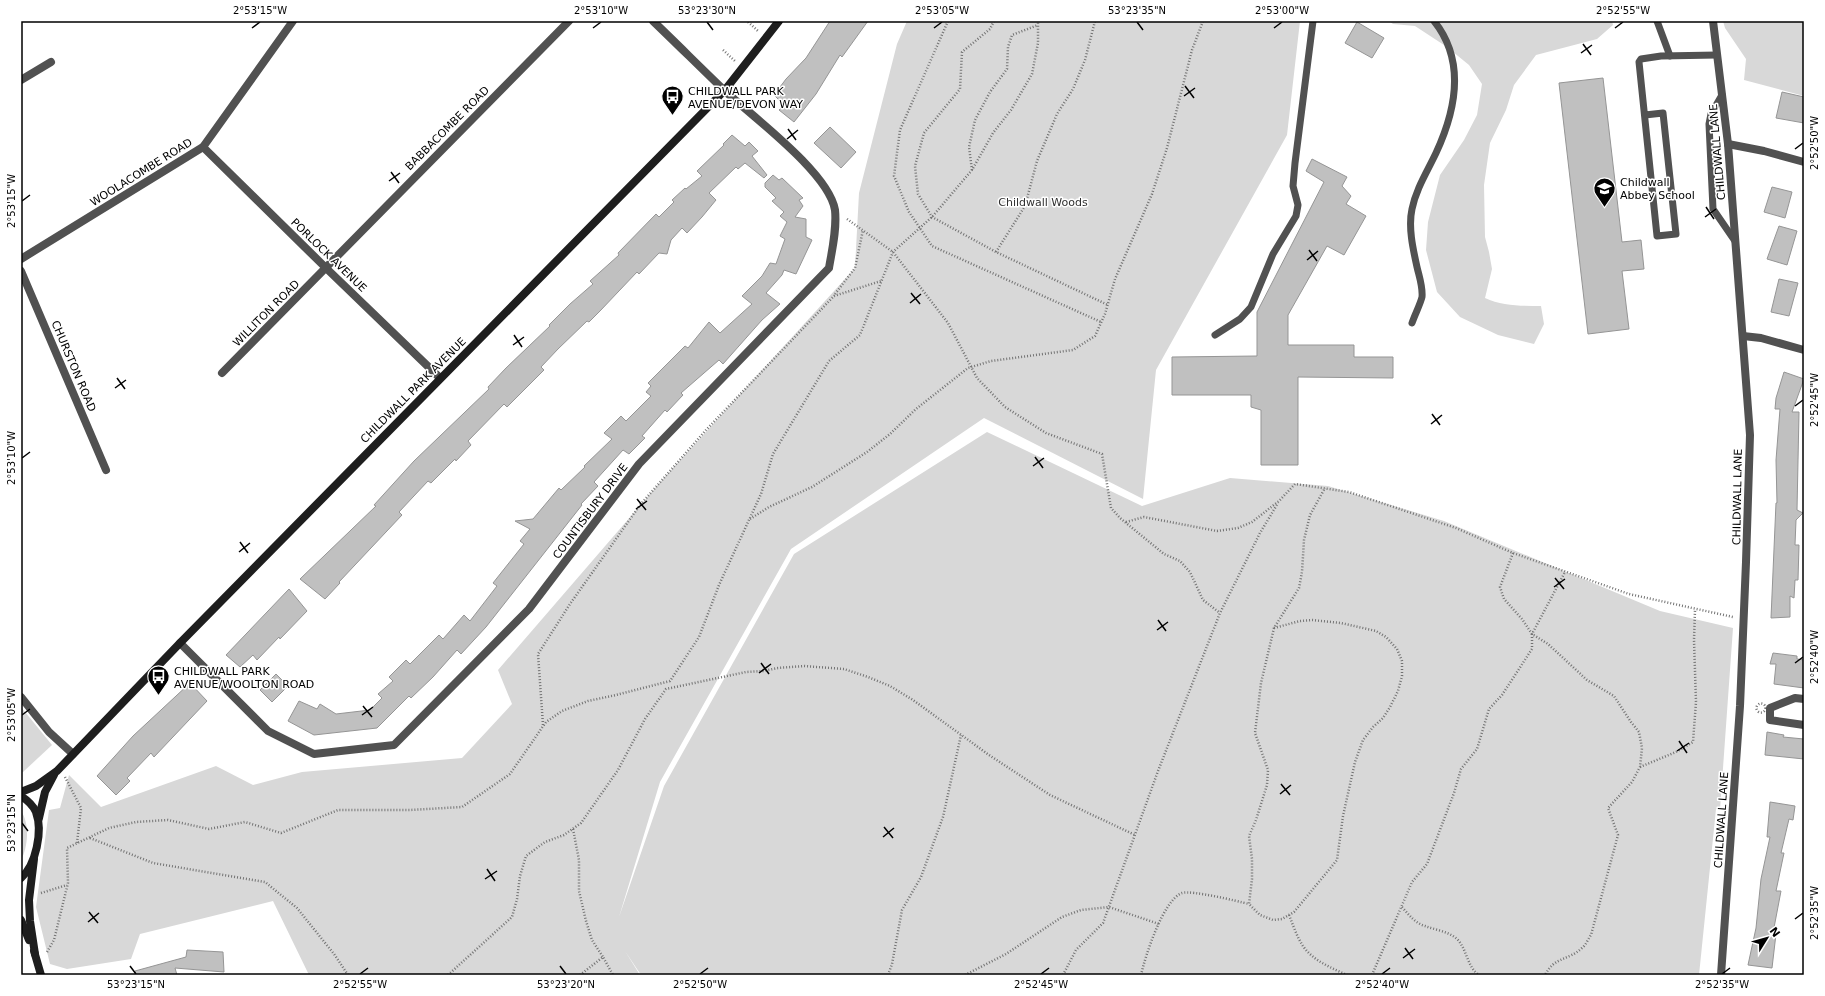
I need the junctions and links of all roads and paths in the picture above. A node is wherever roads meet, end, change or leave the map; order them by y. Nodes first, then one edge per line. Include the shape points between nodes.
1 (293, 21) edge
2 (569, 21) edge
3 (653, 21) edge
4 (779, 21) edge
5 (948, 21) edge
6 (994, 21) edge
7 (1094, 21) edge
8 (1202, 21) edge
9 (1313, 21) edge
10 (1434, 21) edge
11 (1657, 21) edge
12 (1713, 21) edge
13 (1038, 23) edge
14 (1717, 55) junction
15 (1670, 56) junction
16 (51, 62) dead end
17 (21, 80) edge
18 (724, 90) junction
19 (1722, 95) junction
20 (1645, 115) junction
21 (1728, 144) junction
22 (203, 147) junction
23 (1804, 162) edge
24 (972, 170) junction
25 (835, 210) junction
26 (932, 217) junction
27 (863, 230) junction
28 (1735, 241) junction
29 (892, 252) junction
30 (996, 252) junction
31 (21, 259) edge
32 (326, 268) junction
33 (21, 271) edge
34 (881, 281) junction
35 (834, 296) junction
36 (1108, 304) junction
37 (1101, 322) junction
38 (1412, 322) dead end
39 (1215, 336) dead end
40 (1743, 336) junction
41 (1804, 350) edge
42 (972, 367) junction
43 (222, 373) dead end
44 (440, 378) junction
45 (106, 470) dead end
46 (1325, 488) junction
47 (1279, 501) junction
48 (750, 520) junction
49 (1126, 522) junction
50 (1513, 553) junction
51 (1565, 572) junction
52 (1695, 610) junction
53 (1220, 613) junction
54 (1744, 619) junction
55 (1274, 628) junction
56 (1532, 634) junction
57 (180, 643) junction
58 (670, 681) junction
59 (666, 689) junction
60 (21, 697) edge
61 (1804, 699) edge
62 (543, 725) junction
63 (1804, 725) edge
64 (961, 735) junction
65 (73, 754) junction
66 (1640, 767) junction
67 (58, 769) junction
68 (21, 792) edge
69 (21, 796) edge
70 (38, 826) junction
71 (573, 829) junction
72 (1135, 835) junction
73 (90, 837) junction
74 (77, 844) junction
75 (34, 859) junction
76 (21, 878) edge
77 (67, 885) junction
78 (45, 892) dead end
79 (1249, 904) junction
80 (1109, 907) junction
81 (1402, 907) junction
82 (1289, 915) junction
83 (21, 920) edge
84 (1159, 924) junction
85 (35, 954) junction
86 (603, 957) junction
87 (39, 966) junction
88 (41, 975) edge
89 (348, 975) edge
90 (448, 975) edge
91 (580, 975) edge
92 (613, 975) edge
93 (888, 975) edge
94 (965, 975) edge
95 (1063, 975) edge
96 (1141, 975) edge
97 (1347, 975) edge
98 (1372, 975) edge
99 (1479, 975) edge
100 (1545, 975) edge
101 (1721, 975) edge

1 - 22 street, WOOLACOMBE ROAD
2 - 32 street, BABBACOMBE ROAD
3 - 18 street, COUNTISBURY DRIVE
4 - 18 street, CHILDWALL PARK AVENUE
5 - 37 path via 900,130 894,176 909,212 932,246
6 - 26 path via 990,29 962,52 960,89 924,133 916,166 918,194
7 - 30 path via 1085,60 1037,160 1025,206
8 - 36 path via 1152,194 1115,280
9 - 39 lane via 1295,162 1293,186 1298,205 1296,216 1273,254 1251,308 1240,320
10 - 38 lane via 1442,31 1454,62 1454,97 1446,129 1419,186 1411,210 1411,233 1422,296
11 - 15 lane
12 - 14 street, CHILDWALL LANE
13 - 24 path via 1038,43 1032,74
13 - 24 path via 1012,35 1008,47 1007,69 990,92 975,120 969,147
14 - 15 lane
14 - 19 street, CHILDWALL LANE
15 - 20 lane via 1641,59 1639,62
16 - 17 street
18 - 25 street, COUNTISBURY DRIVE via 806,164 823,184
18 - 44 street, CHILDWALL PARK AVENUE
19 - 21 street, CHILDWALL LANE
19 - 28 lane via 1711,114 1709,124 1713,209
20 - 20 lane via 1657,236 1676,234 1663,113
21 - 23 street
21 - 28 street, CHILDWALL LANE
22 - 31 street, WOOLACOMBE ROAD
22 - 32 street, PORLOCK AVENUE
24 - 26 path
25 - 27 path
25 - 57 street, COUNTISBURY DRIVE via 834,240 829,268 639,464 529,609 394,745 314,754 268,731
26 - 29 path
26 - 30 path
27 - 29 path
27 - 35 path via 855,268
28 - 40 street, CHILDWALL LANE
29 - 34 path
29 - 42 path via 948,324
30 - 36 path
32 - 43 street, WILLITON ROAD
32 - 44 street, PORLOCK AVENUE
33 - 45 street, CHURSTON ROAD
34 - 35 path
34 - 48 path via 860,334 828,361 773,454
35 - 62 path via 706,430 640,505 570,604 538,654
36 - 37 path
37 - 42 path via 1095,336 1073,350 991,361
40 - 41 street via 1761,338
40 - 54 street, CHILDWALL LANE via 1750,435
42 - 48 path via 916,409 867,452 812,487 769,507
42 - 49 path via 978,378 1005,407 1046,433 1102,454 1111,508
44 - 57 street, CHILDWALL PARK AVENUE
46 - 47 path via 1295,484
46 - 50 path via 1349,492 1456,528
46 - 55 path via 1310,515 1304,540 1299,588
47 - 49 path via 1252,522 1238,528 1217,531 1144,517
47 - 53 path
48 - 58 path via 719,585 699,637
49 - 53 path via 1164,554 1180,561 1190,572 1202,600
50 - 51 path
50 - 56 path via 1500,588 1504,599
51 - 52 path via 1629,594
51 - 56 path
52 - 54 path
52 - 66 path via 1696,702 1693,742
53 - 72 path
54 - 101 street, CHILDWALL LANE
55 - 79 path via 1261,683 1256,733 1268,770 1267,785 1249,836 1252,866
55 - 82 path via 1300,620 1312,620 1376,631 1386,637 1402,661 1398,691 1383,718 1363,740 1355,762 1343,816 1337,860 1318,881 1307,899
56 - 66 path via 1548,644 1587,680 1614,696 1639,732 1642,748
56 - 81 path via 1532,649 1490,709 1477,749 1461,768 1454,794 1427,864 1412,882
57 - 65 street, CHILDWALL PARK AVENUE
58 - 59 path
58 - 62 path via 588,701 562,711
59 - 64 path via 778,668 804,666 844,669 890,686
59 - 71 path via 645,719 618,770 581,823
60 - 65 street via 49,732
61 - 63 street via 1795,698 1770,708 1770,720
62 - 73 path via 510,774 462,807 338,810 281,833 245,822 209,829 168,820 136,822 109,828
64 - 72 path via 1050,795
64 - 93 path via 942,817 921,877 902,910
65 - 67 street, CHILDWALL PARK AVENUE
66 - 100 path via 1632,782 1608,808 1618,835 1591,935 1583,947 1574,954 1550,965
67 - 68 street, CHILDWALL PARK AVENUE via 36,786
67 - 70 street, CHILDWALL PARK AVENUE via 45,792
67 - 74 path via 81,808
69 - 70 street via 34,809
70 - 75 street, CHILDWALL PARK AVENUE
71 - 86 path via 579,860 579,891 586,921 592,940
71 - 90 path via 545,842 526,856 512,917
72 - 80 path
73 - 74 path
73 - 89 path via 153,863 265,882 296,908
74 - 77 path via 67,848
75 - 76 street
75 - 85 street, CHILDWALL PARK AVENUE via 29,900
77 - 78 path
77 - 87 path via 54,940
79 - 82 path via 1260,915 1273,920
79 - 84 path via 1182,893 1172,901
80 - 84 path
80 - 94 path via 1081,910 1062,917 1006,954
80 - 95 path via 1103,923 1076,950
81 - 98 path
81 - 99 path via 1414,921 1456,938 1471,966
82 - 97 path via 1303,946 1326,966
83 - 85 street
84 - 96 path via 1147,950
85 - 87 street
86 - 91 path
86 - 92 path
87 - 88 street

